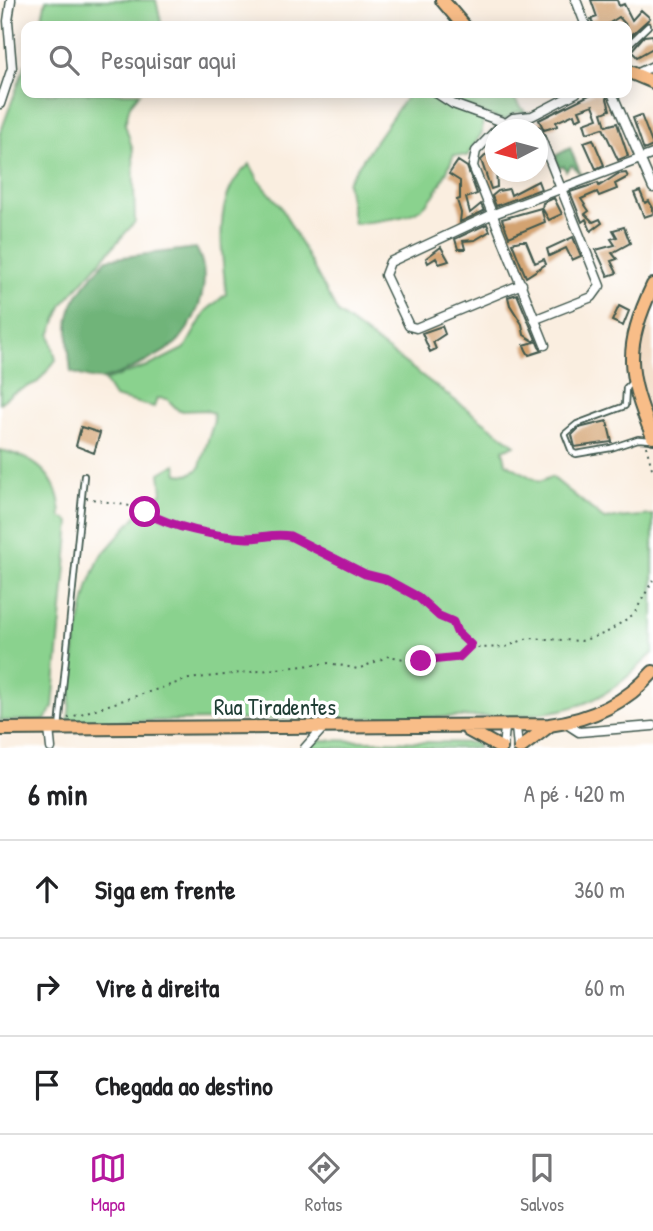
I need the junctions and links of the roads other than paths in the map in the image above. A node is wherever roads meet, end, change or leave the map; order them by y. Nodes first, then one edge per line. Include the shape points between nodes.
1 (11, 0) edge
2 (576, 0) edge
3 (447, 3) edge
4 (460, 21) edge
5 (584, 21) edge
6 (648, 26) dead end
7 (632, 41) edge
8 (653, 66) edge
9 (632, 73) edge
10 (632, 73) edge
11 (653, 82) edge
12 (444, 98) edge
13 (566, 98) edge
14 (614, 98) edge
15 (0, 104) edge
16 (532, 116) junction
17 (495, 119) edge
18 (518, 119) edge
19 (533, 119) edge
20 (485, 142) edge
21 (653, 154) edge
22 (548, 158) edge
23 (640, 159) junction
24 (653, 188) edge
25 (561, 191) junction
26 (491, 215) junction
27 (522, 285) junction
28 (653, 285) edge
29 (536, 319) junction
30 (545, 345) dead end
31 (634, 381) junction
32 (650, 439) edge
33 (84, 476) dead end
34 (653, 672) edge
35 (565, 723) junction
36 (549, 725) junction
37 (653, 726) edge
38 (465, 728) junction
39 (510, 728) junction
40 (0, 729) edge
41 (58, 729) junction
42 (322, 729) junction
43 (51, 748) edge
44 (305, 748) edge
45 (502, 748) edge
46 (519, 748) edge

1 - 15 street via 12,68
2 - 5 street
3 - 4 main road
6 - 7 lane
8 - 9 street
10 - 11 main road
12 - 17 street
13 - 16 street
14 - 23 street
16 - 18 street
16 - 19 street
20 - 26 street via 476,151 473,166
21 - 23 street
22 - 25 street
23 - 24 street
23 - 25 street
25 - 26 street
25 - 29 street via 599,289 592,297
26 - 27 street
26 - 27 street via 390,262 386,278 409,326 421,326
27 - 29 street
28 - 31 main road via 634,332
29 - 30 street
31 - 32 main road
31 - 32 lane via 626,388 625,406 577,424 565,434 576,454
33 - 41 lane
34 - 35 main road, Rua Tiradentes via 623,699
35 - 36 main road, Rua Tiradentes
35 - 37 street via 579,732
36 - 39 main road, Rua Tiradentes
36 - 46 main road
38 - 39 main road, Rua Tiradentes
38 - 42 main road, Rua Tiradentes
38 - 45 main road
39 - 45 street
39 - 46 street
40 - 41 main road, Rua Tiradentes
41 - 42 main road, Rua Tiradentes
41 - 43 street
42 - 44 street

